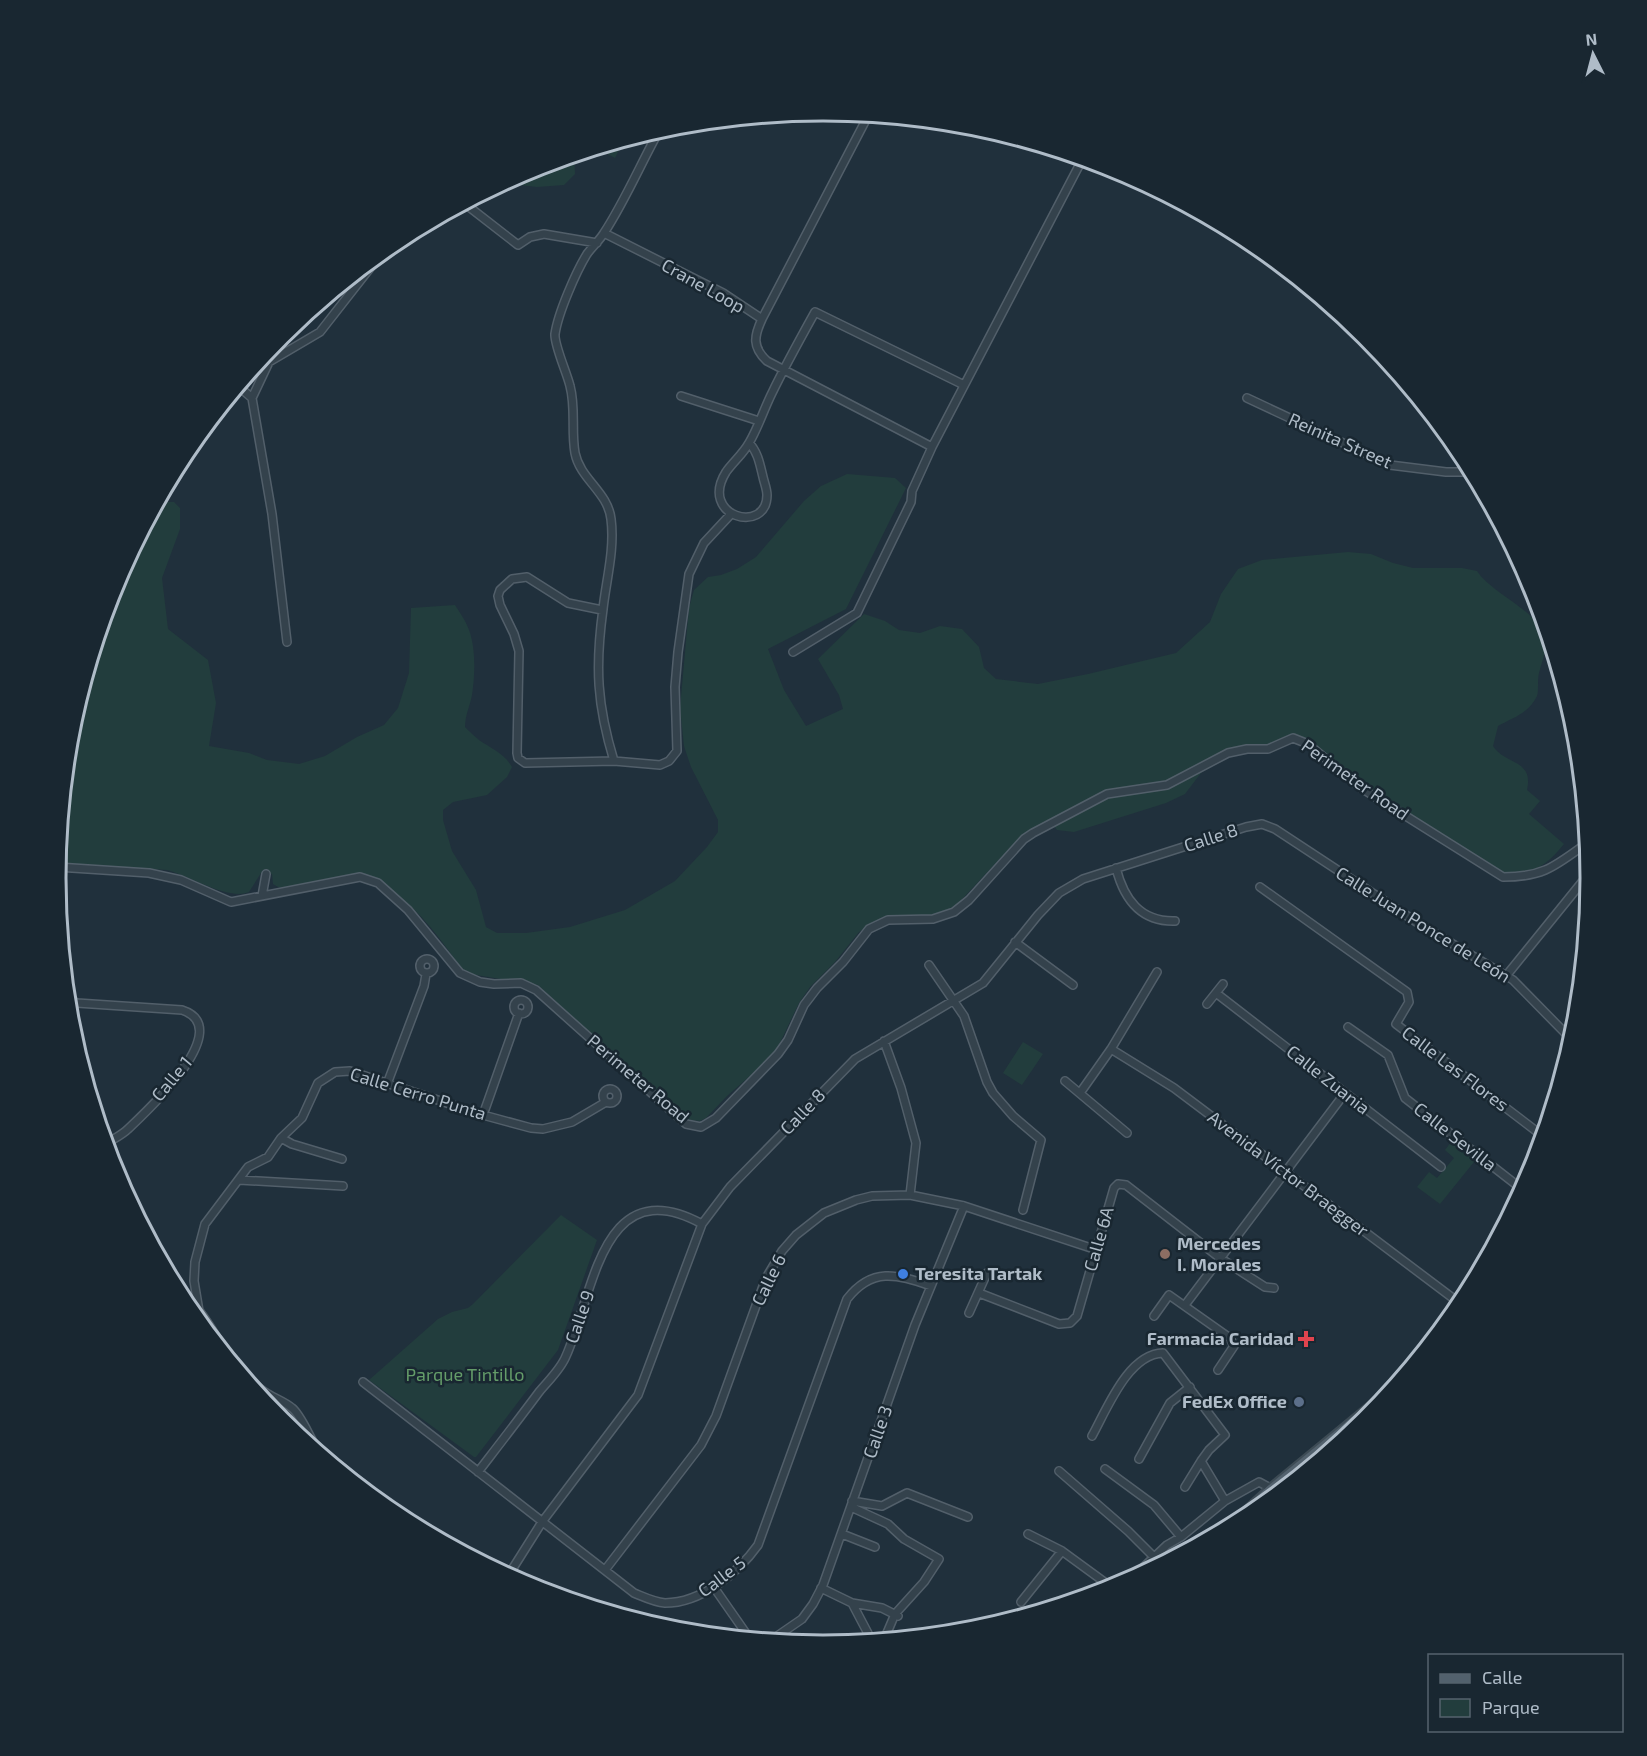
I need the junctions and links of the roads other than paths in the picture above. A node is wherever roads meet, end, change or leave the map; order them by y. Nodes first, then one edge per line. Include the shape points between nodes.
1 (865, 122) edge
2 (654, 140) edge
3 (1079, 165) edge
4 (471, 208) edge
5 (604, 232) junction
6 (597, 243) junction
7 (364, 275) edge
8 (762, 319) junction
9 (270, 361) edge
10 (268, 363) edge
11 (783, 371) junction
12 (964, 385) junction
13 (244, 391) edge
14 (681, 396) dead end
15 (252, 398) junction
16 (1246, 398) dead end
17 (759, 421) junction
18 (749, 443) junction
19 (932, 447) junction
20 (1463, 472) edge
21 (731, 514) junction
22 (602, 610) junction
23 (287, 642) dead end
24 (793, 652) dead end
25 (614, 761) junction
26 (1262, 824) joint
27 (1580, 850) edge
28 (66, 868) edge
29 (1116, 868) junction
30 (266, 874) dead end
31 (1581, 884) edge
32 (1260, 887) dead end
33 (262, 896) junction
34 (1175, 921) dead end
35 (1015, 942) junction
36 (928, 965) dead end
37 (1157, 972) dead end
38 (426, 974) dead end
39 (1506, 976) junction
40 (1223, 984) dead end
41 (1073, 985) dead end
42 (1216, 993) junction
43 (955, 1001) junction
44 (77, 1003) edge
45 (1207, 1004) dead end
46 (519, 1013) dead end
47 (1348, 1027) dead end
48 (1565, 1032) edge
49 (884, 1041) junction
50 (1111, 1049) junction
51 (1065, 1081) dead end
52 (387, 1084) junction
53 (1345, 1093) junction
54 (1080, 1094) junction
55 (606, 1102) dead end
56 (483, 1115) junction
57 (1537, 1132) edge
58 (1127, 1133) dead end
59 (281, 1138) junction
60 (113, 1139) edge
61 (342, 1159) dead end
62 (1441, 1167) dead end
63 (1286, 1172) junction
64 (239, 1180) junction
65 (1516, 1184) edge
66 (344, 1186) dead end
67 (910, 1195) junction
68 (964, 1206) junction
69 (1023, 1210) dead end
70 (702, 1224) junction
71 (1097, 1250) junction
72 (1220, 1258) junction
73 (987, 1273) dead end
74 (931, 1286) junction
75 (1274, 1288) dead end
76 (979, 1293) junction
77 (1453, 1298) edge
78 (198, 1304) edge
79 (1185, 1305) junction
80 (969, 1313) dead end
81 (1154, 1316) dead end
82 (1218, 1370) dead end
83 (363, 1382) dead end
84 (1190, 1387) junction
85 (270, 1395) edge
86 (305, 1430) edge
87 (1092, 1436) dead end
88 (1139, 1459) dead end
89 (1201, 1461) junction
90 (1105, 1469) dead end
91 (1059, 1471) dead end
92 (478, 1472) junction
93 (1185, 1487) dead end
94 (1272, 1489) edge
95 (1225, 1501) junction
96 (852, 1504) junction
97 (968, 1517) dead end
98 (542, 1522) junction
99 (842, 1534) junction
100 (1028, 1534) dead end
101 (1181, 1537) junction
102 (875, 1546) dead end
103 (1062, 1551) junction
104 (1154, 1557) junction
105 (1149, 1561) edge
106 (513, 1568) edge
107 (605, 1570) junction
108 (1104, 1582) edge
109 (713, 1586) junction
110 (821, 1588) junction
111 (1021, 1602) dead end
112 (852, 1603) junction
113 (897, 1616) junction
114 (744, 1631) edge
115 (888, 1632) edge
116 (780, 1634) edge
117 (868, 1634) edge

1 - 8 street
2 - 5 street
3 - 12 street
4 - 6 street via 518,245 544,234
5 - 6 street
5 - 8 street, Crane Loop via 723,293
6 - 22 street via 588,252 564,305 555,343 571,389 575,456 604,498 611,518
7 - 9 street via 320,332
8 - 11 street, Crane Loop via 755,333 756,346 761,355
10 - 15 street
11 - 12 street via 815,312
11 - 17 street
11 - 19 street, Crane Loop
12 - 19 street
13 - 15 street
14 - 17 street
15 - 23 street via 272,514
16 - 20 street, Reinita Street via 1390,465
17 - 18 street
18 - 21 street via 726,471 721,484 722,502
18 - 21 street via 757,456 767,497 753,516
19 - 24 street via 912,490 911,502 857,613
21 - 25 street via 704,543 689,574 675,687 677,752 660,765
22 - 25 street via 598,687
22 - 25 street via 568,603 522,576 507,582 498,596 518,642 518,758 528,765
26 - 29 street, Calle 8
26 - 39 street, Calle Juan Ponce de León
27 - 33 street, Perimeter Road via 1549,871 1503,877 1358,786 1300,740 1293,738 1268,749 1228,753 1167,785 1100,796 1033,833 954,912 933,919 888,920 869,929 804,1005 778,1054 716,1118 701,1127 686,1124 536,990 521,983 480,982 460,973 408,910 378,883 360,878
28 - 33 street, Perimeter Road via 149,873 181,880 231,902
29 - 34 street via 1122,889 1133,904 1150,917
29 - 35 street, Calle 8 via 1083,879 1059,893
30 - 33 street
31 - 39 street
32 - 57 street, Calle Las Flores via 1407,992 1409,1002 1396,1024
35 - 41 street
35 - 43 street, Calle 8 via 983,983
36 - 43 street
37 - 50 street
38 - 52 street
39 - 48 street, Calle Juan Ponce de León
40 - 42 street
42 - 45 street
42 - 53 street, Calle Zuania
43 - 49 street, Calle 8
43 - 69 street via 987,1082 1000,1103 1041,1140
44 - 60 street, Calle 1 via 182,1010 196,1018 200,1030 186,1068 127,1130
46 - 56 street
47 - 65 street, Calle Sevilla via 1388,1055 1405,1098
49 - 67 street via 916,1143
49 - 70 street, Calle 8 via 847,1067 730,1187
50 - 54 street
50 - 63 street, Avenida Víctor Braegger via 1174,1088
51 - 54 street
52 - 56 street, Calle Cerro Punta
52 - 59 street, Calle Cerro Punta via 350,1071 329,1075 315,1087 302,1118
53 - 62 street, Calle Zuania
53 - 63 street
54 - 58 street
55 - 56 street, Calle Cerro Punta via 572,1122 543,1129
59 - 61 street
59 - 64 street, Calle Cerro Punta via 268,1157 248,1167
63 - 72 street
63 - 77 street, Avenida Víctor Braegger
64 - 66 street
64 - 78 street, Calle Cerro Punta via 205,1224 195,1262
67 - 68 street, Calle 6
67 - 107 street, Calle 6 via 872,1196 841,1205 813,1221 782,1251 766,1278 716,1416 701,1445
68 - 71 street, Calle 6
68 - 74 street, Calle 3
70 - 92 street, Calle 9 via 680,1213 657,1211 632,1218 615,1231 602,1253 566,1357
70 - 98 street, Calle 8 via 638,1395
71 - 72 street, Calle 6A via 1118,1184 1126,1185
71 - 76 street, Calle 6A via 1077,1316 1070,1323 1059,1324
72 - 75 street via 1265,1287
72 - 79 street
73 - 76 street
74 - 96 street, Calle 3
74 - 109 street, Calle 5 via 886,1275 867,1280 847,1299 758,1545 745,1562
76 - 80 street
79 - 81 street via 1169,1296
79 - 82 street via 1233,1341 1234,1347
83 - 92 street, Calle 5
84 - 87 street via 1163,1353 1152,1354 1126,1374
84 - 88 street via 1170,1403
84 - 89 street via 1225,1434
85 - 86 street via 292,1408
89 - 93 street
89 - 95 street
90 - 101 street via 1154,1505
91 - 104 street
92 - 98 street, Calle 5
94 - 95 street via 1259,1482
95 - 101 street
96 - 97 street via 882,1506 908,1493
96 - 99 street, Calle 3
96 - 113 street via 939,1559
98 - 106 street, Calle 8
98 - 107 street, Calle 5
99 - 102 street
99 - 110 street, Calle 3
100 - 103 street
101 - 104 street
103 - 108 street
103 - 111 street
104 - 105 street
107 - 109 street, Calle 5 via 634,1593 663,1603 691,1599
109 - 114 street
110 - 112 street
110 - 116 street, Calle 3 via 802,1619
112 - 113 street via 882,1608
112 - 117 street
113 - 115 street

